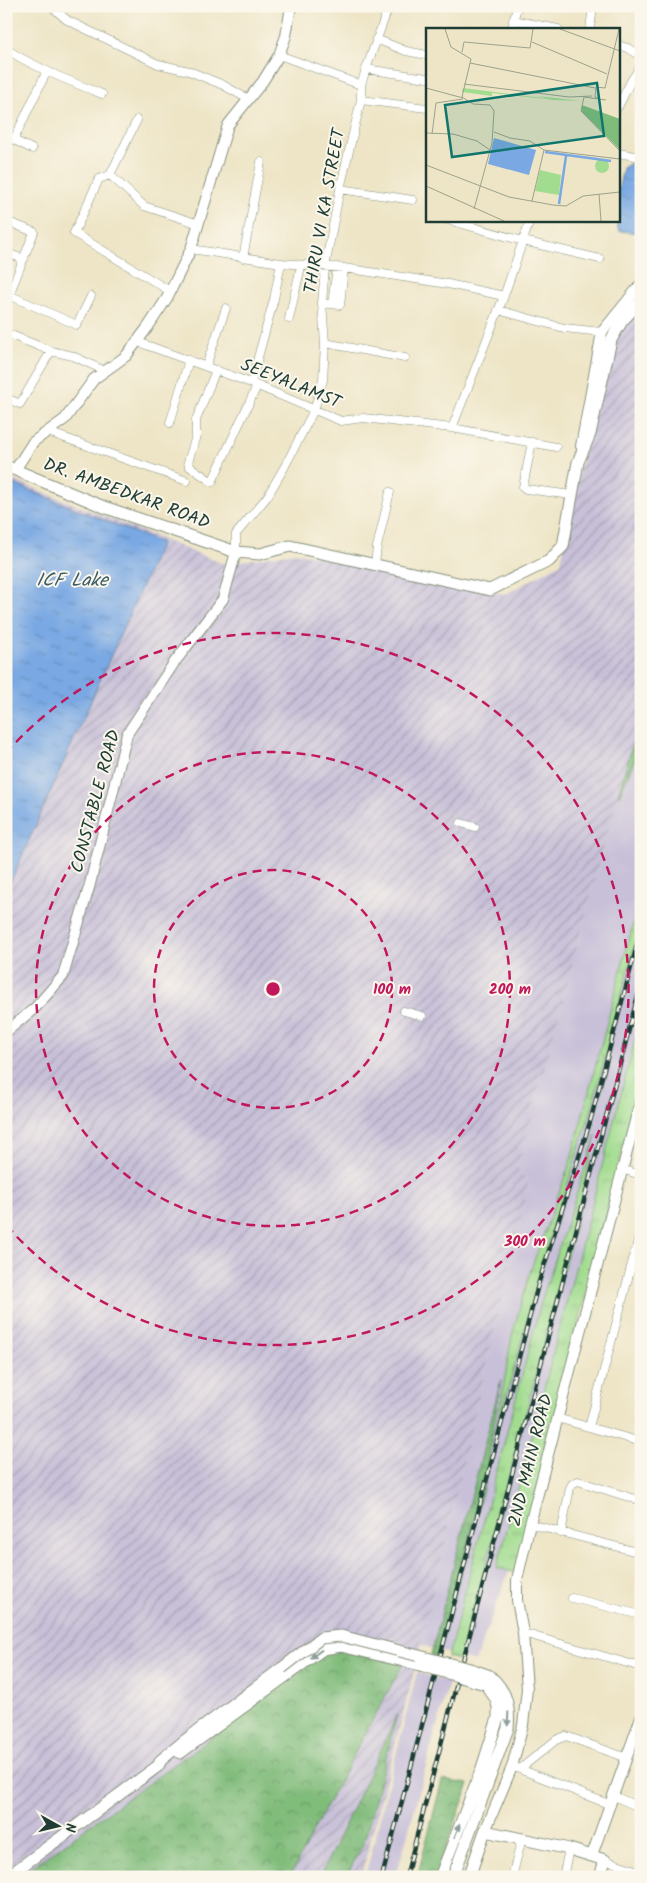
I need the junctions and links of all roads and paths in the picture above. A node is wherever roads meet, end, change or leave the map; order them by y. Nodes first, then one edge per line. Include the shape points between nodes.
1 (51, 6) edge
2 (291, 6) edge
3 (389, 6) edge
4 (517, 6) edge
5 (593, 6) edge
6 (513, 20) junction
7 (512, 28) edge
8 (553, 28) edge
9 (590, 28) edge
10 (376, 39) junction
11 (620, 46) edge
12 (6, 50) edge
13 (279, 55) junction
14 (426, 55) edge
15 (641, 56) edge
16 (641, 66) edge
17 (366, 69) junction
18 (47, 71) junction
19 (426, 78) edge
20 (361, 85) junction
21 (102, 94) dead end
22 (248, 99) junction
23 (361, 100) junction
24 (620, 103) edge
25 (426, 108) edge
26 (137, 120) dead end
27 (10, 138) edge
28 (32, 149) dead end
29 (620, 153) edge
30 (641, 157) edge
31 (261, 162) dead end
32 (110, 175) junction
33 (340, 189) junction
34 (413, 200) dead end
35 (6, 221) edge
36 (452, 221) edge
37 (530, 221) edge
38 (199, 224) junction
39 (523, 241) junction
40 (191, 249) junction
41 (6, 253) edge
42 (243, 258) junction
43 (24, 259) junction
44 (600, 259) dead end
45 (281, 263) junction
46 (301, 266) junction
47 (325, 268) junction
48 (340, 268) junction
49 (641, 284) edge
50 (170, 291) junction
51 (92, 296) dead end
52 (504, 296) junction
53 (8, 299) edge
54 (641, 301) edge
55 (322, 303) junction
56 (226, 308) dead end
57 (498, 310) junction
58 (289, 319) dead end
59 (602, 332) junction
60 (6, 333) edge
61 (138, 342) junction
62 (325, 342) junction
63 (51, 351) junction
64 (405, 358) dead end
65 (189, 360) junction
66 (206, 366) junction
67 (216, 370) junction
68 (105, 372) junction
69 (254, 384) junction
70 (6, 398) edge
71 (314, 410) junction
72 (170, 423) dead end
73 (452, 428) junction
74 (48, 432) junction
75 (532, 442) junction
76 (556, 447) dead end
77 (578, 462) junction
78 (11, 468) edge
79 (187, 481) dead end
80 (390, 492) dead end
81 (572, 495) junction
82 (236, 552) junction
83 (374, 564) junction
84 (461, 824) dead end
85 (475, 827) dead end
86 (404, 1011) dead end
87 (422, 1016) dead end
88 (6, 1032) edge
89 (641, 1098) edge
90 (621, 1170) junction
91 (641, 1175) edge
92 (641, 1229) edge
93 (557, 1418) junction
94 (589, 1427) junction
95 (641, 1442) edge
96 (641, 1501) edge
97 (530, 1524) junction
98 (561, 1533) junction
99 (641, 1553) edge
100 (572, 1598) dead end
101 (641, 1615) edge
102 (523, 1633) junction
103 (641, 1668) edge
104 (488, 1680) junction
105 (641, 1717) edge
106 (637, 1739) edge
107 (627, 1758) junction
108 (158, 1766) junction
109 (516, 1768) junction
110 (613, 1800) junction
111 (641, 1808) edge
112 (484, 1831) junction
113 (522, 1838) junction
114 (570, 1849) junction
115 (592, 1855) junction
116 (605, 1860) junction
117 (641, 1872) edge
118 (7, 1877) edge
119 (440, 1877) edge
120 (453, 1877) edge
121 (469, 1877) edge
122 (512, 1877) edge
123 (562, 1877) edge
124 (600, 1877) edge

1 - 22 street via 67,20 158,64 188,71
2 - 13 street
3 - 10 street, THIRU VI KA STREET
4 - 6 street
5 - 9 street
6 - 7 street
6 - 8 street
10 - 14 street
10 - 17 street, THIRU VI KA STREET
11 - 15 street
12 - 18 street
13 - 20 street
13 - 22 street
16 - 24 street
17 - 19 street
17 - 20 street, THIRU VI KA STREET
18 - 21 street
18 - 27 street
20 - 23 street, THIRU VI KA STREET
22 - 38 street via 228,125
23 - 25 street
23 - 33 street, THIRU VI KA STREET
26 - 32 street
27 - 28 street
29 - 30 street
31 - 42 street
32 - 38 street via 144,206
32 - 50 street via 99,179 74,233
33 - 34 street
33 - 47 street, THIRU VI KA STREET
35 - 43 street via 34,232
36 - 39 street
37 - 39 street
38 - 40 street
39 - 44 street
39 - 52 street
40 - 42 street
40 - 50 street
41 - 43 street
42 - 45 street
43 - 53 street
45 - 46 street
45 - 69 street
46 - 47 street
46 - 58 street
47 - 48 street
47 - 55 street, THIRU VI KA STREET
48 - 52 street
48 - 55 street via 340,305
49 - 59 street
50 - 61 street
51 - 53 street via 77,325
52 - 57 street
54 - 77 main road, DR. AMBEDKAR ROAD via 622,321 611,340 590,434
55 - 62 street, THIRU VI KA STREET
56 - 66 street
57 - 59 street via 564,328
57 - 73 street
59 - 77 street
60 - 63 street
61 - 65 street, SEEYALAMST
61 - 68 street
62 - 64 street
62 - 71 street, THIRU VI KA STREET via 322,380
63 - 68 street via 73,356
63 - 70 street via 20,404
65 - 66 street, SEEYALAMST
65 - 72 street
66 - 67 street, SEEYALAMST
67 - 69 street, SEEYALAMST
67 - 69 street via 196,420 196,436 188,462 212,482
68 - 74 street via 94,379 65,419
69 - 71 street, SEEYALAMST
71 - 73 street, SEEYALAMST via 341,421 363,418
71 - 82 street, THIRU VI KA STREET via 267,497 236,534
73 - 75 street, SEEYALAMST
74 - 78 street via 33,442
74 - 79 street
75 - 76 street, SEEYALAMST
75 - 81 street via 523,487
77 - 81 main road, DR. AMBEDKAR ROAD
78 - 82 main road, DR. AMBEDKAR ROAD via 104,507
80 - 83 street
81 - 83 main road, DR. AMBEDKAR ROAD via 563,546 549,561 490,590
82 - 83 main road, DR. AMBEDKAR ROAD via 260,554 290,546
82 - 88 street, CONSTABLE ROAD via 223,599 174,663 127,734 90,884 63,976 36,1007
84 - 85 street
86 - 87 street
89 - 90 street, 2ND MAIN ROAD
90 - 91 street
90 - 93 street, 2ND MAIN ROAD
92 - 94 street
93 - 94 street
93 - 97 street, 2ND MAIN ROAD
94 - 95 street
96 - 98 street via 575,1482 570,1488
97 - 98 street
97 - 102 street, 2ND MAIN ROAD via 517,1580
98 - 99 street
100 - 101 street
102 - 103 street
102 - 109 street, 2ND MAIN ROAD via 527,1689
104 -> 108 main road, bridge via 334,1646 323,1649 164,1766
104 - 108 main road, bridge via 470,1669 341,1636 321,1638 183,1742
119 -> 104 main road via 498,1718 498,1706
104 -> 120 main road via 499,1684 507,1698 508,1728
105 - 106 street
106 - 107 street
107 - 109 street via 566,1736
107 - 110 street
108 - 118 main road
109 - 110 street
109 - 112 street, 2ND MAIN ROAD
110 - 111 street
110 - 115 street
112 - 113 main road
112 - 121 main road
113 - 114 main road
113 - 122 street
114 - 115 main road
114 - 123 street
115 - 116 main road
116 - 117 street
116 - 124 main road

